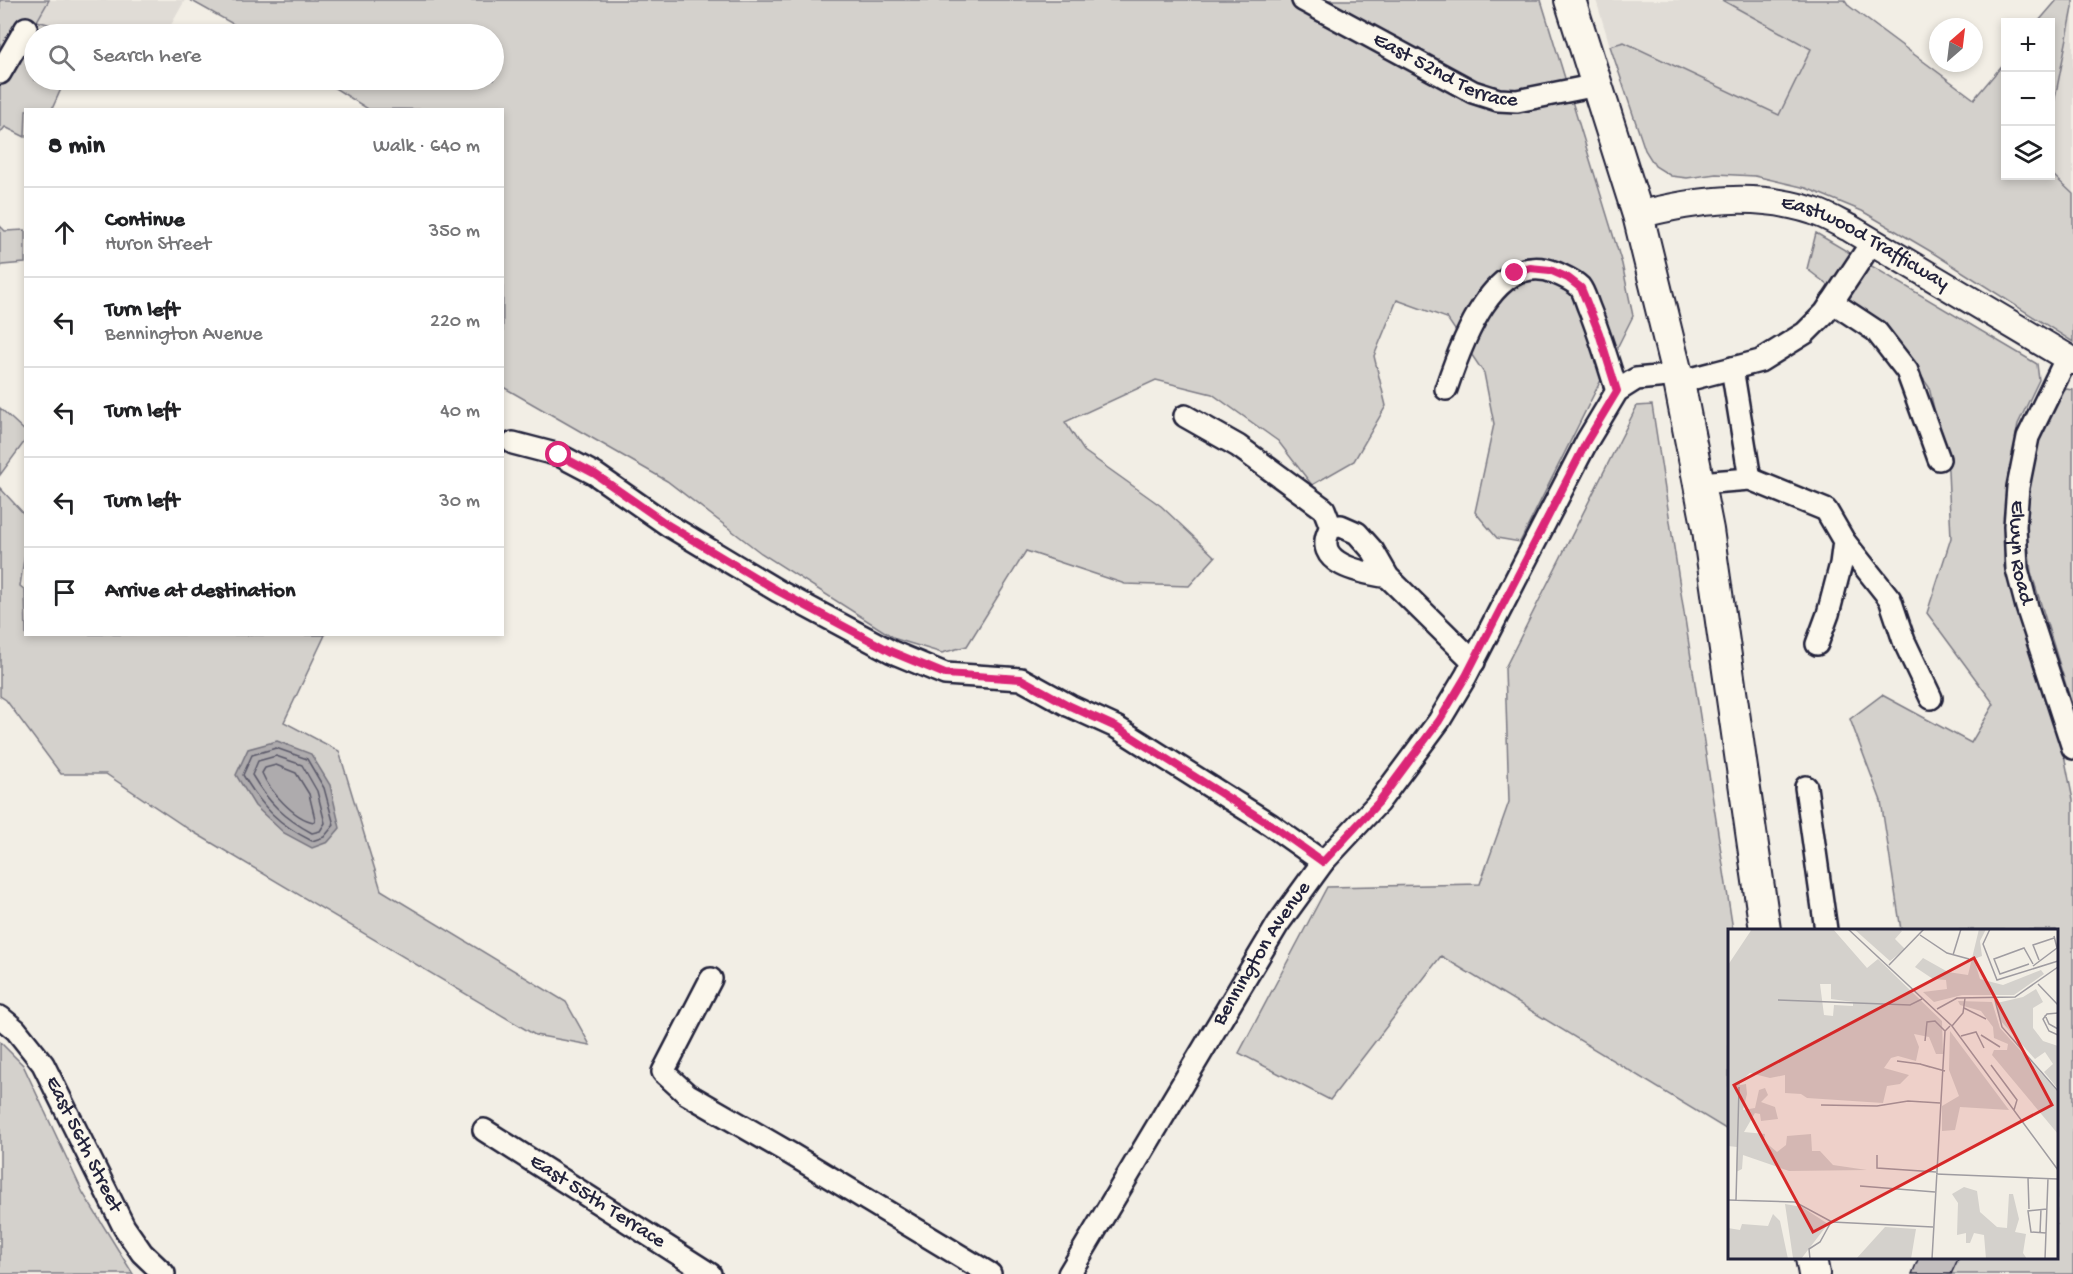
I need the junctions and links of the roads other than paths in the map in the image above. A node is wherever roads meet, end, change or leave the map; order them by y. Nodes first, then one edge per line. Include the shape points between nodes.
1 (1303, 0) edge
2 (1570, 0) edge
3 (24, 32) edge
4 (0, 74) edge
5 (1597, 85) junction
6 (1638, 215) junction
7 (1872, 242) junction
8 (1832, 302) junction
9 (2070, 359) edge
10 (1732, 368) junction
11 (1679, 379) junction
12 (1446, 389) dead end
13 (1617, 391) junction
14 (1185, 417) dead end
15 (513, 443) dead end
16 (1939, 459) dead end
17 (1750, 479) junction
18 (1699, 483) junction
19 (1331, 527) junction
20 (1844, 542) junction
21 (1388, 577) junction
22 (1817, 644) dead end
23 (1474, 662) junction
24 (1931, 698) dead end
25 (2073, 748) edge
26 (1806, 787) dead end
27 (1323, 862) junction
28 (1765, 929) edge
29 (1826, 929) edge
30 (711, 979) dead end
31 (0, 1017) edge
32 (484, 1130) dead end
33 (1812, 1259) edge
34 (163, 1274) edge
35 (710, 1274) edge
36 (990, 1274) edge
37 (1069, 1274) edge
38 (1814, 1274) edge

1 - 5 street, East 52nd Terrace via 1473,92 1498,100 1517,101
2 - 5 highway
3 - 4 street
5 - 6 highway
6 - 7 main road, Eastwood Trafficway via 1723,199 1773,202 1814,211
6 - 11 highway
7 - 8 street
7 - 9 main road, Eastwood Trafficway
8 - 10 street via 1805,333 1760,361
8 - 16 street via 1876,331 1907,372
9 - 25 street, Elwyn Road via 2028,437 2015,526 2017,569
10 - 11 street
10 - 17 street
11 - 13 street via 1636,379
11 - 18 highway
12 - 13 street via 1461,347 1482,307 1515,273 1530,268 1550,270 1581,288
13 - 23 street, Bennington Avenue via 1587,441
14 - 19 street via 1238,446 1324,510
15 - 27 street via 559,455 595,474 678,531 778,591 892,652 945,674 1021,679 1116,727
17 - 18 street
17 - 20 street via 1826,510
18 - 28 highway
19 - 21 street via 1341,526 1357,533 1373,550
19 - 21 street via 1326,536 1327,551 1339,564
20 - 22 street via 1828,615
20 - 24 street via 1890,599 1904,641
21 - 23 street
23 - 27 street, Bennington Avenue via 1439,721 1378,803
26 - 29 street
27 - 37 street, Bennington Avenue via 1278,924
30 - 36 street via 663,1072 687,1094
31 - 34 street, East 56th Street via 16,1030 43,1064 124,1227
32 - 35 street, East 55th Terrace
33 - 38 highway

